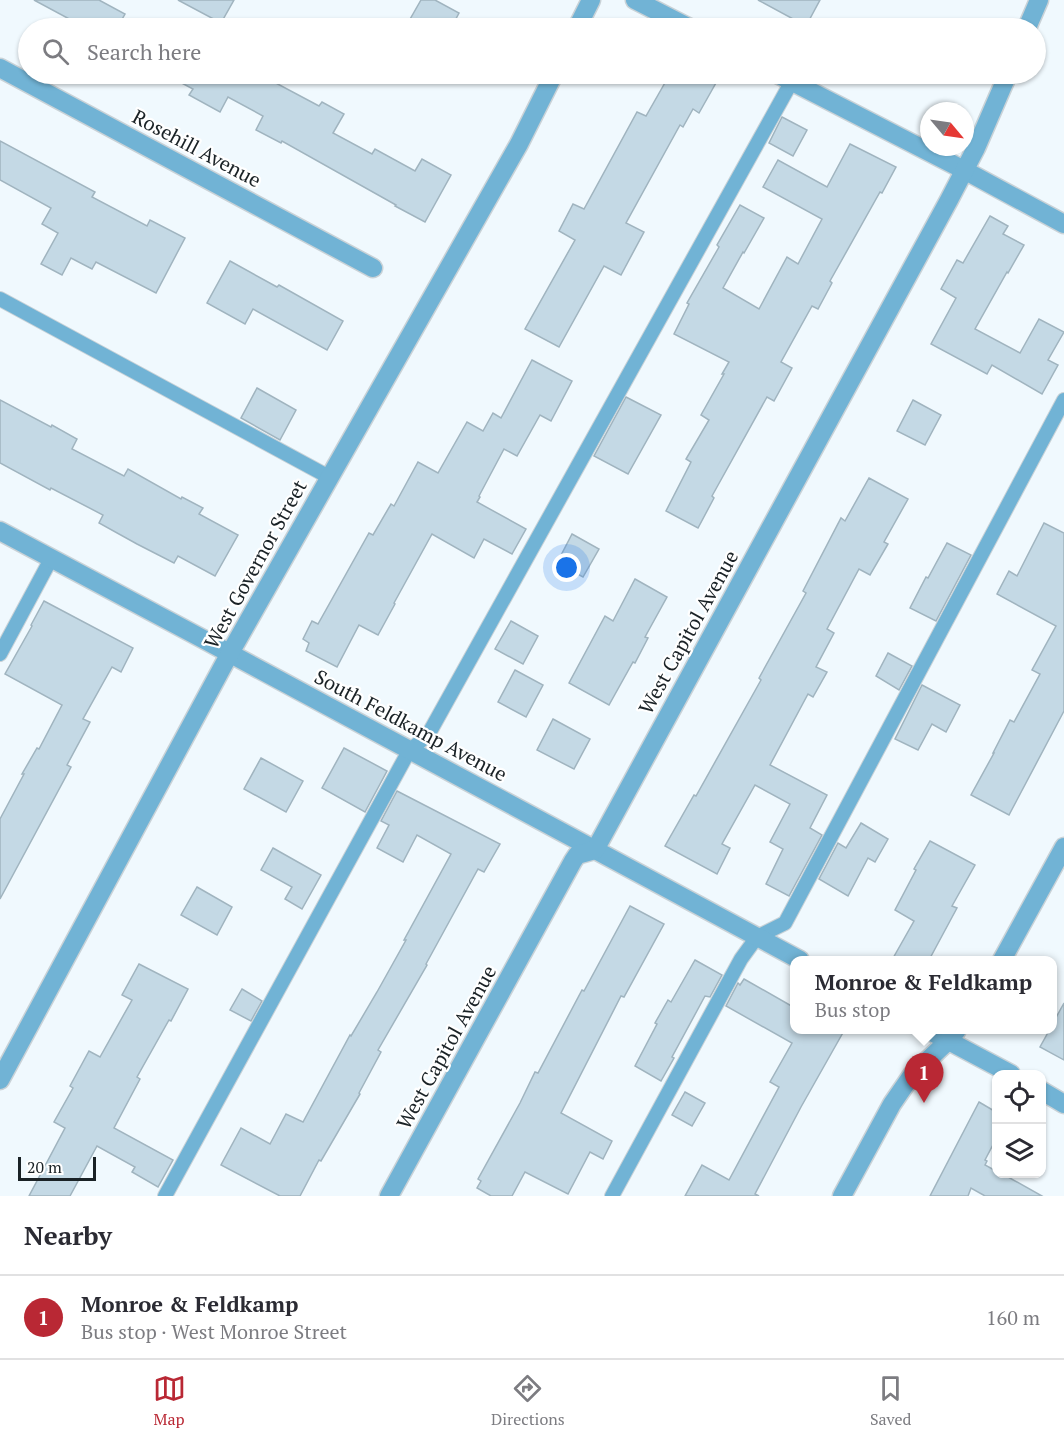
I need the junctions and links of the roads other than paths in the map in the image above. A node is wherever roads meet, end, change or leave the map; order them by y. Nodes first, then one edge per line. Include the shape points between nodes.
1 (591, 0) edge
2 (635, 0) edge
3 (1039, 0) edge
4 (582, 18) edge
5 (670, 18) edge
6 (1031, 18) edge
7 (0, 68) edge
8 (18, 78) edge
9 (30, 84) edge
10 (549, 84) edge
11 (780, 84) edge
12 (798, 84) edge
13 (1004, 84) edge
14 (964, 170) junction
15 (1064, 224) edge
16 (373, 268) dead end
17 (0, 299) edge
18 (1064, 400) edge
19 (329, 477) junction
20 (0, 531) edge
21 (51, 559) junction
22 (230, 653) junction
23 (0, 654) edge
24 (409, 751) junction
25 (1064, 847) edge
26 (595, 849) junction
27 (757, 937) junction
28 (793, 956) edge
29 (1004, 956) edge
30 (952, 1035) edge
31 (1005, 1070) edge
32 (0, 1080) edge
33 (1046, 1094) edge
34 (1064, 1104) edge
35 (165, 1196) edge
36 (389, 1196) edge
37 (612, 1196) edge
38 (842, 1196) edge

1 - 4 street
2 - 5 street
3 - 6 street
7 - 8 street, Rosehill Avenue
9 - 16 street, Rosehill Avenue
10 - 19 street, West Governor Street via 519,144
11 - 24 lane via 428,735
12 - 14 street
13 - 14 street, West Capitol Avenue
14 - 15 street
14 - 26 street, West Capitol Avenue
17 - 19 lane
18 - 27 lane via 785,923
19 - 22 street, West Governor Street
20 - 21 street, South Feldkamp Avenue
21 - 22 street, South Feldkamp Avenue
21 - 23 lane
22 - 24 street, South Feldkamp Avenue
22 - 32 street, West Governor Street
24 - 26 street, South Feldkamp Avenue
24 - 35 lane
25 - 29 street
26 - 27 street, South Feldkamp Avenue
26 - 36 street, West Capitol Avenue via 577,855 573,861
27 - 28 street, South Feldkamp Avenue
27 - 37 lane via 741,959
30 - 31 street
30 - 38 street via 912,1075 892,1104
33 - 34 street

